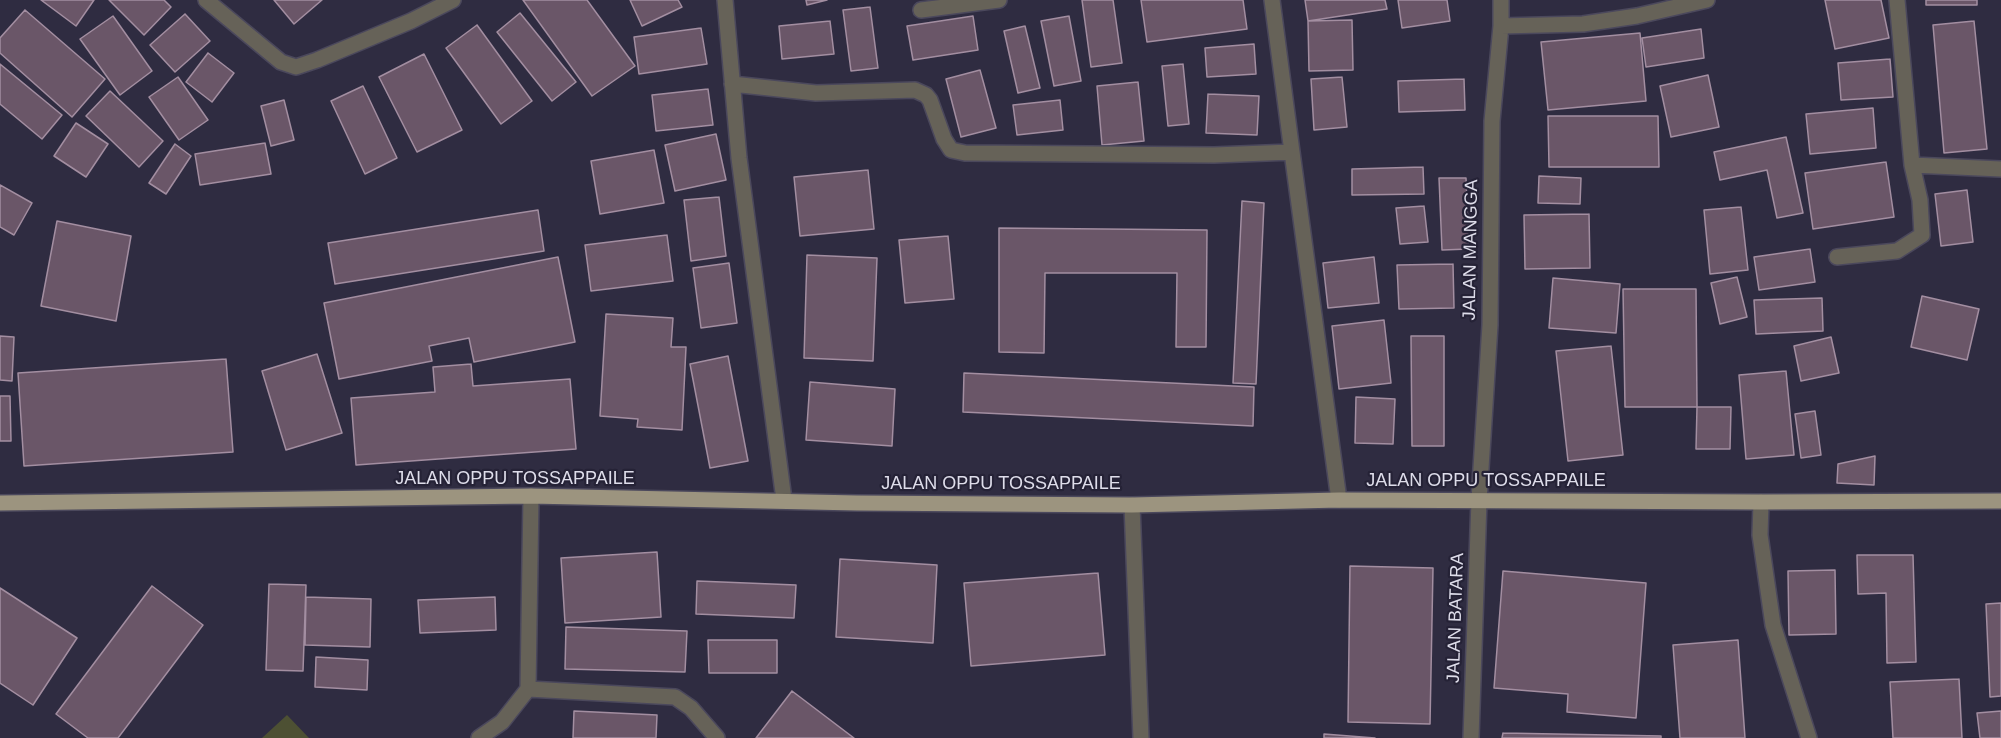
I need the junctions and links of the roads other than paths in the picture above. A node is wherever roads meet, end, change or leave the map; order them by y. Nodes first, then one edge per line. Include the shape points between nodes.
1 (206, 0) edge
2 (453, 0) edge
3 (725, 0) edge
4 (999, 0) edge
5 (1272, 0) edge
6 (1501, 0) edge
7 (1707, 0) edge
8 (1897, 0) edge
9 (921, 10) dead end
10 (1501, 26) junction
11 (732, 84) junction
12 (1292, 152) junction
13 (1912, 165) junction
14 (2001, 169) edge
15 (1837, 257) dead end
16 (531, 496) junction
17 (784, 500) junction
18 (1339, 500) junction
19 (1479, 500) junction
20 (2001, 501) edge
21 (1761, 502) junction
22 (0, 503) edge
23 (1132, 505) junction
24 (528, 689) junction
25 (479, 738) edge
26 (717, 738) edge
27 (1141, 738) edge
28 (1471, 738) edge
29 (1809, 738) edge

1 - 2 street via 281,62 296,67
3 - 11 street
4 - 9 street
5 - 12 street
6 - 10 street, JALAN MANGGA
7 - 10 street via 1583,24
8 - 13 street
10 - 19 street, JALAN MANGGA via 1492,121 1490,325
11 - 12 street via 816,93 915,90 930,100 951,150 965,153
11 - 17 street
12 - 18 street
13 - 14 street
13 - 15 street via 1922,235 1897,251
16 - 17 main road, JALAN OPPU TOSSAPPAILE
16 - 22 main road, JALAN OPPU TOSSAPPAILE
16 - 24 street
17 - 23 main road, JALAN OPPU TOSSAPPAILE
18 - 19 main road, JALAN OPPU TOSSAPPAILE
18 - 23 main road, JALAN OPPU TOSSAPPAILE
19 - 21 main road, JALAN OPPU TOSSAPPAILE
19 - 28 street, JALAN BATARA
20 - 21 main road, JALAN OPPU TOSSAPPAILE
21 - 29 street via 1760,535 1773,625
23 - 27 street
24 - 25 street via 502,722
24 - 26 street via 675,697 691,708

